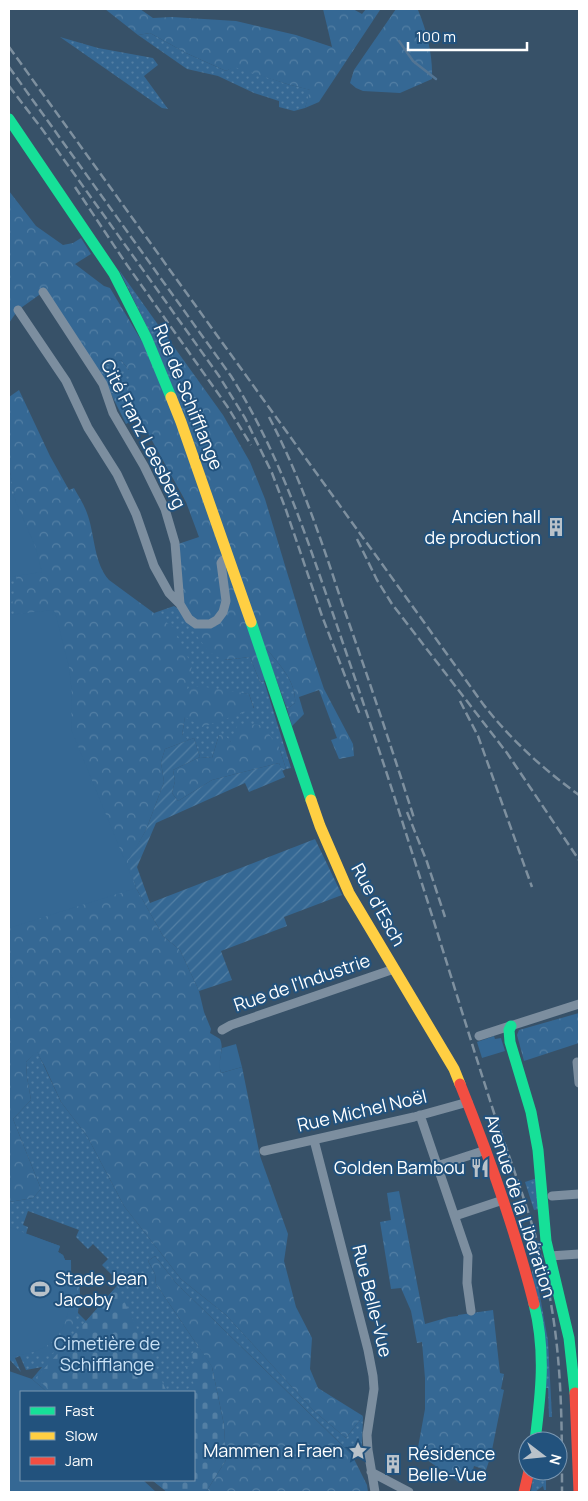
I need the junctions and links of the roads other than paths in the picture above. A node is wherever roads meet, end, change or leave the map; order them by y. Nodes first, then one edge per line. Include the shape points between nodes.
1 (9, 119) edge
2 (43, 292) dead end
3 (18, 310) dead end
4 (230, 558) junction
5 (180, 604) junction
6 (282, 714) joint
7 (394, 969) junction
8 (579, 1004) edge
9 (511, 1026) junction
10 (222, 1030) dead end
11 (478, 1036) dead end
12 (577, 1062) dead end
13 (579, 1083) edge
14 (468, 1102) junction
15 (420, 1115) junction
16 (314, 1140) junction
17 (486, 1150) junction
18 (264, 1151) dead end
19 (437, 1166) junction
20 (579, 1194) edge
21 (552, 1196) dead end
22 (502, 1200) junction
23 (454, 1216) junction
24 (579, 1254) edge
25 (550, 1256) junction
26 (471, 1311) dead end
27 (578, 1424) edge
28 (536, 1431) edge
29 (579, 1464) edge
30 (370, 1472) junction
31 (375, 1492) edge
32 (409, 1492) edge
33 (579, 1492) edge

1 - 4 street, Rue de Schifflange via 98,249 132,308 166,382
2 - 5 street, Cité Franz Leesberg via 103,384 113,413 165,509 175,543
3 - 5 street via 66,381 88,428 117,474 136,514 154,566 169,593
4 - 5 street via 220,563 226,601 217,620 210,624 196,624
4 - 6 street, Rue de Schifflange
6 - 7 street, Rue d'Esch via 329,848 349,893
7 - 10 street, Rue de l'Industrie
7 - 14 street, Rue d'Esch via 448,1059
8 - 9 street
9 - 11 street
9 - 25 street via 508,1030 510,1042 524,1082 536,1141
12 - 13 street
14 - 15 street, Rue Michel Noël
14 - 17 street, Avenue de la Libération
15 - 16 street, Rue Michel Noël
15 - 19 street
16 - 18 street, Rue Michel Noël
16 - 30 street, Rue Belle-Vue via 373,1376 367,1435
17 - 19 street
17 - 22 street, Avenue de la Libération
19 - 23 street
20 - 21 street
22 - 23 street
22 - 28 street, Avenue de la Libération via 523,1260 541,1342
23 - 26 street via 468,1256
24 - 25 street
25 - 27 street via 569,1338
27 - 29 street
29 - 33 street
30 - 31 street, Rue Belle-Vue
30 - 32 street

